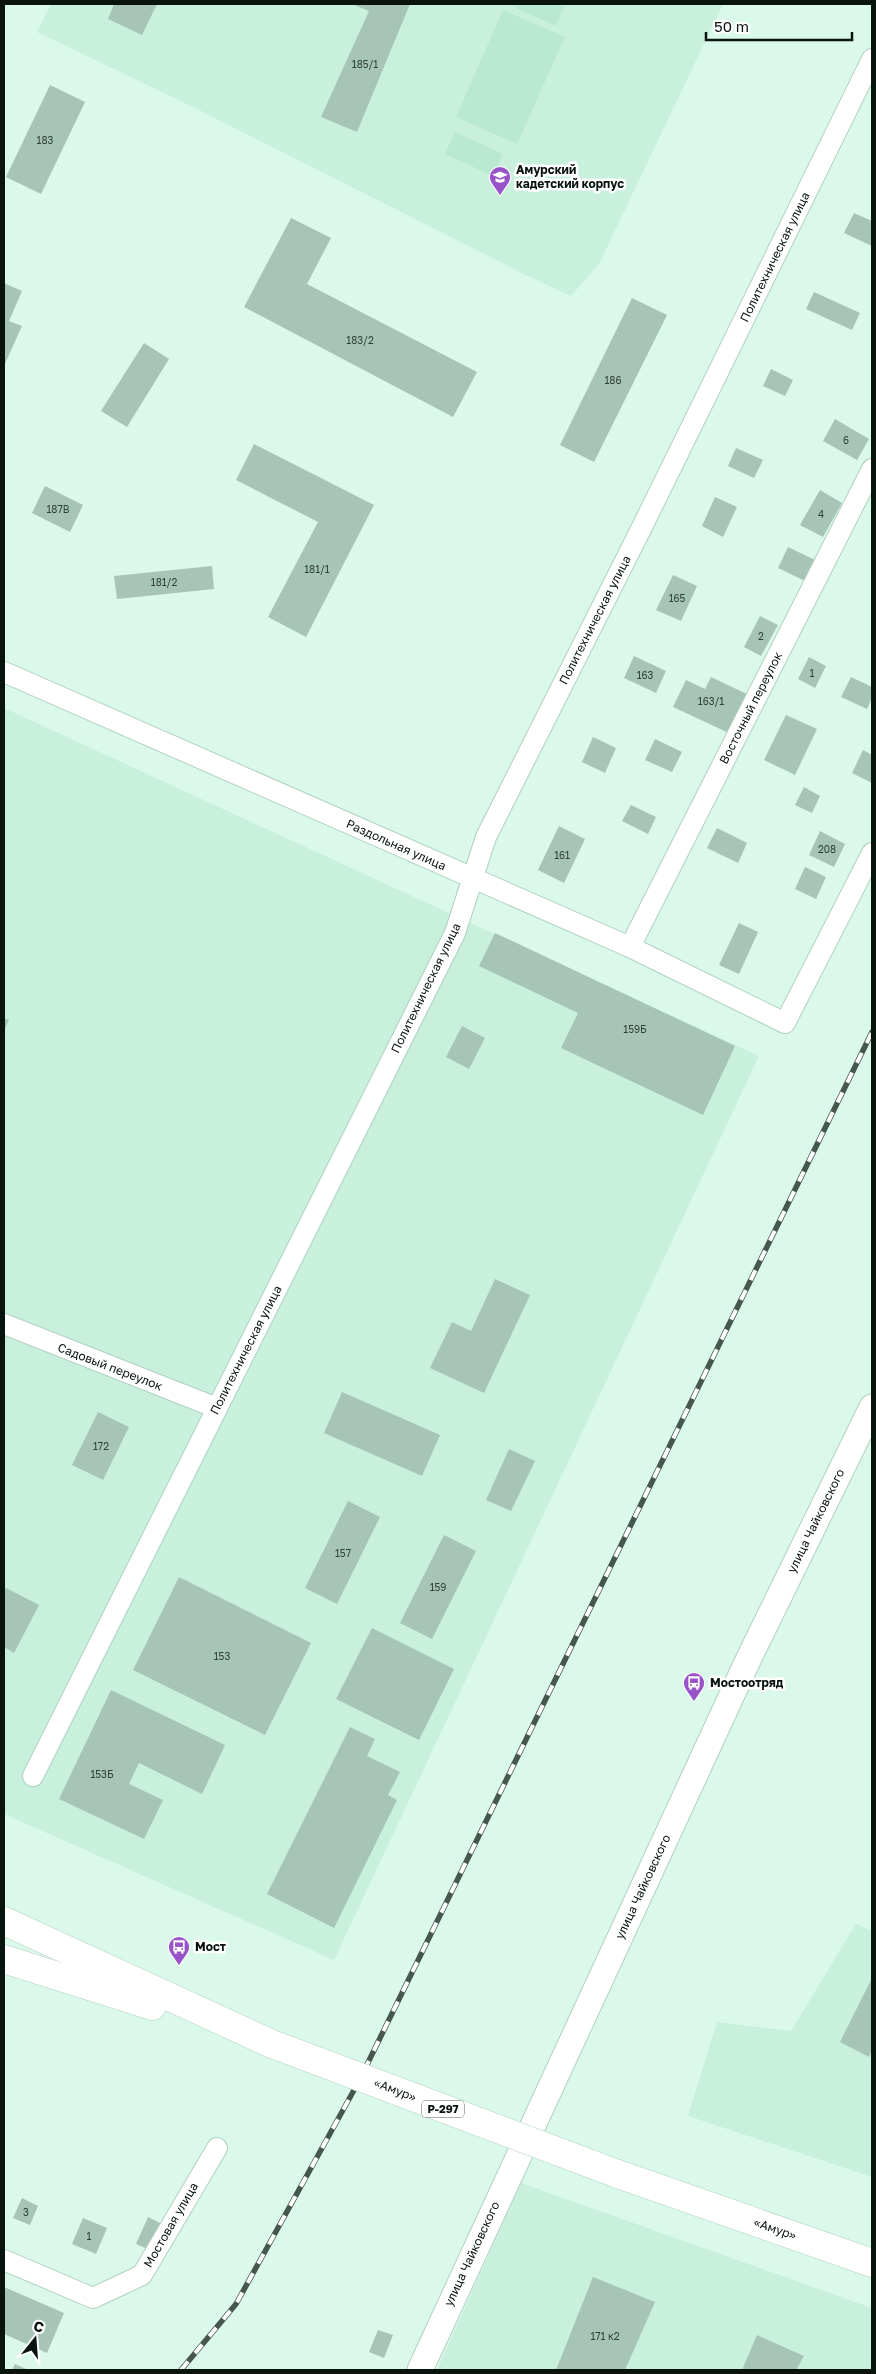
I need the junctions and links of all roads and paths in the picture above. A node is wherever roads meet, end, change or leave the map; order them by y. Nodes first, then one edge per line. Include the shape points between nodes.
1 (872, 59) edge
2 (872, 468) edge
3 (4, 672) edge
4 (872, 853) edge
5 (471, 879) junction
6 (630, 947) junction
7 (4, 1324) edge
8 (872, 1407) edge
9 (217, 1408) junction
10 (33, 1776) dead end
11 (4, 1921) edge
12 (4, 1942) edge
13 (4, 1959) edge
14 (272, 2044) junction
15 (217, 2148) dead end
16 (4, 2260) edge
17 (872, 2263) edge
18 (420, 2370) edge

1 - 5 street, Политехническая улица via 486,837
2 - 6 street, Восточный переулок
3 - 5 street, Раздольная улица
4 - 6 street, Раздольная улица via 785,1023
5 - 6 street, Раздольная улица
5 - 9 street, Политехническая улица via 455,933
7 - 9 street, Садовый переулок
8 - 18 street, улица Чайковского via 744,1667
9 - 10 street, Политехническая улица
11 - 14 highway
12 - 14 highway, «Амур» / Р-297
13 - 14 highway
14 - 17 highway, «Амур» / Р-297, bridge via 615,2173
15 - 16 street, Мостовая улица via 142,2275 93,2298

